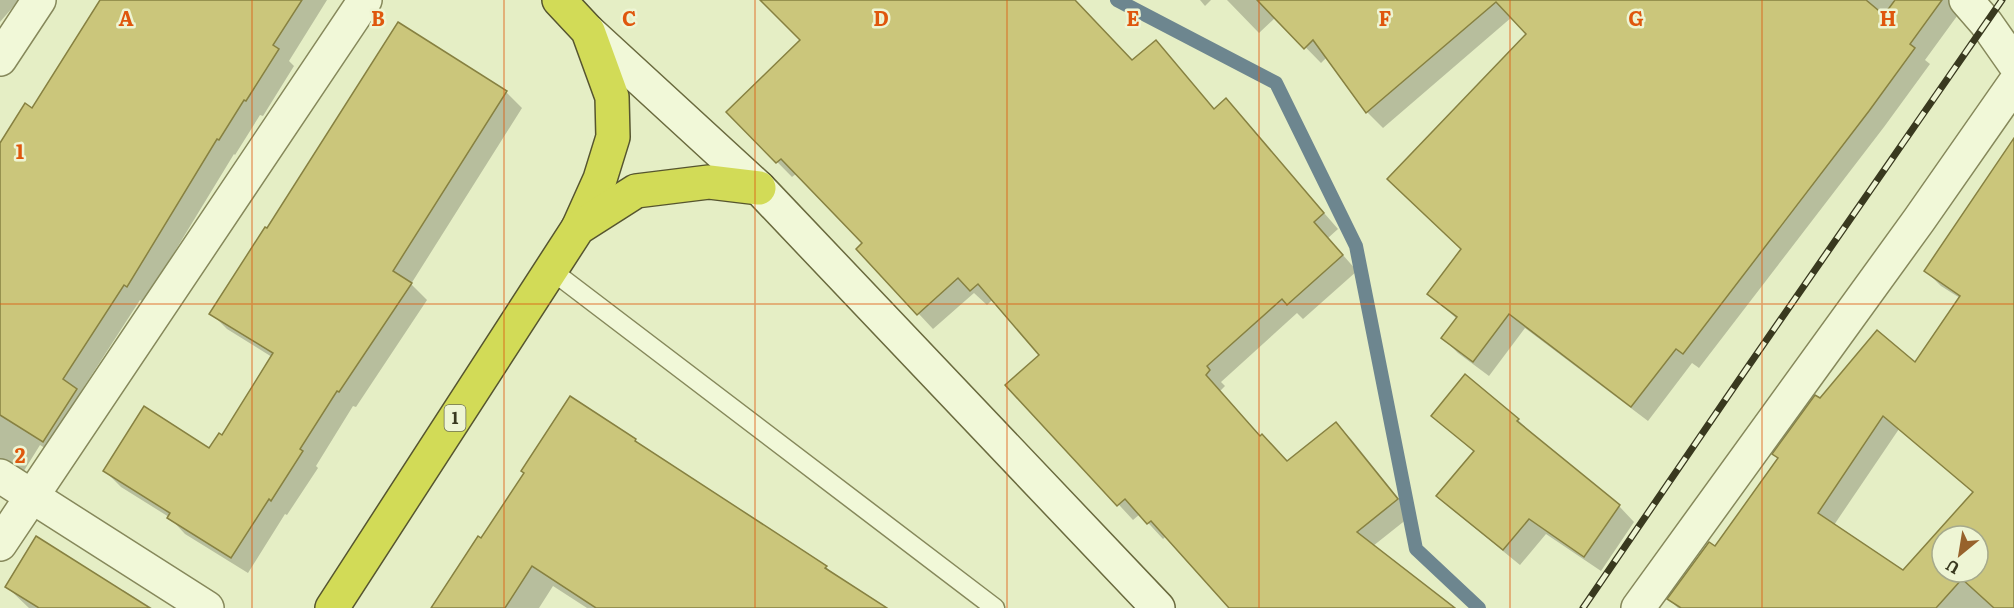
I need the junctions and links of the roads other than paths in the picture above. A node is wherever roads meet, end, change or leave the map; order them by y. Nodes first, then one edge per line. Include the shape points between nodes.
1 (39, 0) edge
2 (365, 0) edge
3 (559, 0) edge
4 (1966, 0) edge
5 (588, 31) junction
6 (0, 59) edge
7 (2014, 63) edge
8 (2014, 84) edge
9 (759, 188) junction
10 (578, 228) junction
11 (551, 270) junction
12 (0, 476) edge
13 (32, 496) junction
14 (0, 544) edge
15 (207, 608) edge
16 (332, 608) edge
17 (995, 608) edge
18 (1158, 608) edge
19 (1638, 608) edge

1 - 6 street
2 - 13 street
3 - 5 highway, 1
4 - 7 street
5 - 9 street
5 - 10 highway, 1 via 612,97 613,137
8 - 19 street
9 - 10 highway via 709,182 636,191
9 - 18 street
10 - 11 highway, 1
11 - 16 highway, 1
11 - 17 lane
12 - 13 street
13 - 14 street
13 - 15 street

